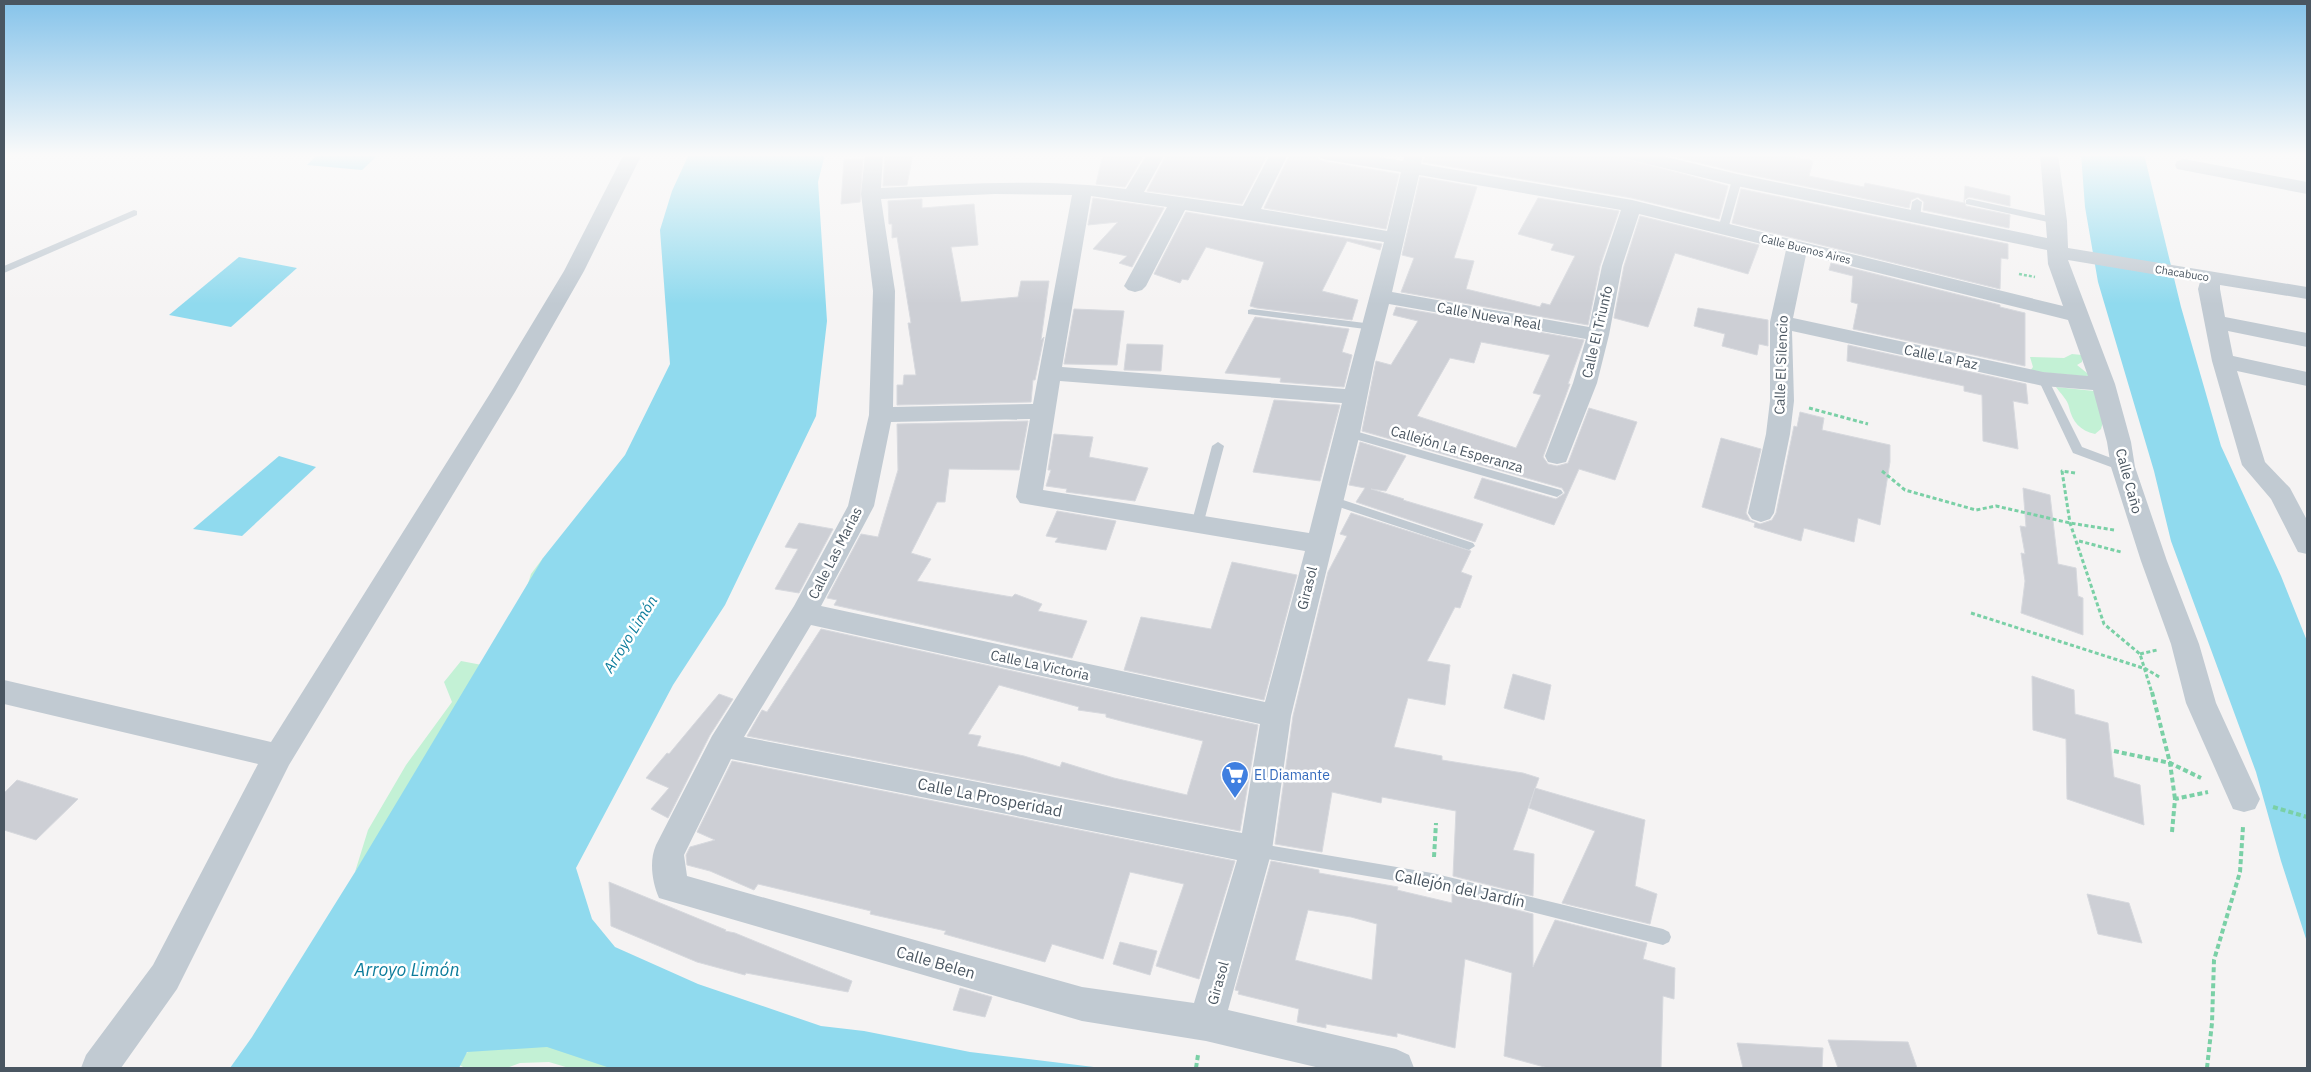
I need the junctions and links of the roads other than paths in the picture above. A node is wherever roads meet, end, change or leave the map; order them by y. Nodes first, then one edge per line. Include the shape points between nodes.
1 (608, 204) edge
2 (873, 204) edge
3 (1080, 204) edge
4 (1178, 204) edge
5 (1192, 204) edge
6 (1254, 204) edge
7 (1402, 204) edge
8 (1622, 204) edge
9 (1730, 204) edge
10 (1885, 204) edge
11 (1978, 204) edge
12 (2055, 204) edge
13 (1632, 206) junction
14 (134, 213) dead end
15 (1249, 213) junction
16 (2057, 221) junction
17 (1722, 229) junction
18 (1394, 238) junction
19 (1797, 247) junction
20 (2064, 251) junction
21 (4, 270) edge
22 (2202, 276) junction
23 (1135, 286) dead end
24 (2307, 293) edge
25 (1380, 296) junction
26 (1252, 312) dead end
27 (2078, 316) junction
28 (1780, 322) junction
29 (2215, 322) junction
30 (1373, 327) junction
31 (1598, 335) junction
32 (2307, 340) edge
33 (2223, 361) junction
34 (1050, 373) junction
35 (2043, 379) junction
36 (2307, 379) edge
37 (2103, 384) junction
38 (1354, 397) junction
39 (1043, 411) junction
40 (881, 415) junction
41 (1348, 433) junction
42 (1218, 446) dead end
43 (1557, 456) dead end
44 (2123, 466) junction
45 (1557, 493) dead end
46 (2281, 494) junction
47 (1331, 500) junction
48 (2307, 500) edge
49 (1761, 513) dead end
50 (1197, 524) junction
51 (1318, 544) junction
52 (2307, 545) edge
53 (1469, 546) dead end
54 (804, 613) junction
55 (4, 692) edge
56 (1276, 716) junction
57 (724, 745) junction
58 (278, 756) junction
59 (2254, 802) road end
60 (1256, 850) junction
61 (671, 887) joint
62 (1663, 937) dead end
63 (1206, 1023) junction
64 (99, 1068) edge
65 (1396, 1068) edge

1 - 58 street via 574,271 528,349
2 - 40 street, Calle Las Marias via 884,291
3 - 34 street
4 - 23 street
5 - 15 street
6 - 15 street
7 - 18 street, Girasol
8 - 13 street, Calle Buenos Aires
9 - 17 lane
10 - 20 street, Chacabuco via 1916,209
11 - 16 lane
12 - 16 street, Calle Caño
13 - 17 street, Calle Buenos Aires
13 - 31 street, Calle El Triunfo via 1612,266
14 - 21 lane
15 - 18 street
16 - 20 street, Calle Caño
17 - 19 street, Calle Buenos Aires
18 - 25 street, Girasol
19 - 27 street, Calle Buenos Aires
19 - 28 street, Calle El Silencio
20 - 22 street, Chacabuco
20 - 27 street, Calle Caño via 2058,264
22 - 24 street, Chacabuco
22 - 29 street
25 - 30 street, Girasol
25 - 31 street, Calle Nueva Real
26 - 30 lane
27 - 37 street, Calle Caño
28 - 35 street, Calle La Paz
28 - 49 street, Calle El Silencio via 1782,401
29 - 32 street
29 - 33 street
30 - 38 street, Girasol
31 - 43 street, Calle El Triunfo via 1585,383
33 - 36 street
33 - 46 street via 2254,465
34 - 38 street
34 - 39 street
35 - 37 street, Calle La Paz
35 - 44 lane via 2076,450
37 - 44 street, Calle Caño
38 - 41 street, Girasol
39 - 40 street
39 - 50 street via 1029,497
40 - 54 street, Calle Las Marias via 860,506
41 - 45 lane, Callejón La Esperanza
41 - 47 street, Girasol
42 - 50 lane
44 - 59 street, Calle Caño via 2144,534 2185,644 2201,704
46 - 48 street
46 - 52 street
47 - 51 street, Girasol
47 - 53 lane
50 - 51 street
51 - 56 street, Girasol
54 - 56 street, Calle La Victoria
54 - 57 street, Calle Las Marias
55 - 58 street
56 - 60 street, Girasol
57 - 60 street, Calle La Prosperidad
57 - 61 street, Calle Las Marias via 668,855
58 - 64 street via 165,977
60 - 62 lane, Callejón del Jardín via 1432,880
60 - 63 street, Girasol
61 - 63 street, Calle Belen via 1082,1004
63 - 65 street, Calle Belen

